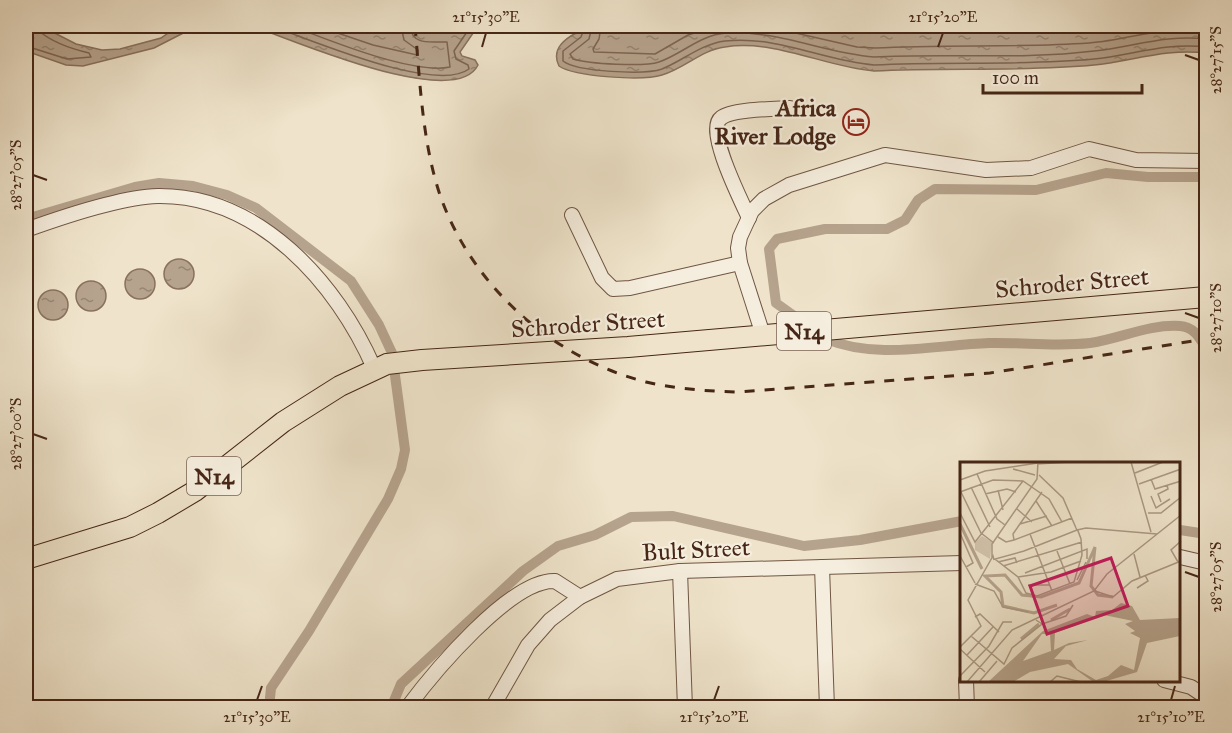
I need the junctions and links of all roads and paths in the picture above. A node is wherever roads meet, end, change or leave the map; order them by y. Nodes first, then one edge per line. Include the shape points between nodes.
1 (790, 108) dead end
2 (1206, 161) edge
3 (572, 215) dead end
4 (749, 218) junction
5 (26, 230) edge
6 (741, 263) junction
7 (1206, 297) edge
8 (763, 334) junction
9 (388, 365) junction
10 (1181, 557) edge
11 (26, 559) edge
12 (960, 563) edge
13 (1206, 563) edge
14 (822, 567) junction
15 (680, 571) junction
16 (579, 597) junction
17 (966, 682) edge
18 (1168, 682) edge
19 (1206, 697) edge
20 (407, 708) edge
21 (492, 708) edge
22 (685, 708) edge
23 (827, 708) edge
24 (967, 708) edge

1 - 4 street via 730,114 717,123 723,156
2 - 4 street via 1136,160 1089,149 1031,168 987,170 885,155 789,185 764,199
3 - 6 street via 602,278 613,288 630,288
4 - 6 street via 738,248
5 - 9 street via 159,196 198,201 241,215 316,276
6 - 8 street
7 - 8 highway, Schroder Street / N14
8 - 9 highway, Schroder Street / N14
9 - 11 highway, Schroder Street / N14 via 340,386 283,422 195,491 158,513 130,527
10 - 13 street
12 - 14 street, Bult Street
14 - 15 street, Bult Street
14 - 23 street
15 - 16 street, Bult Street via 617,579
15 - 22 street
16 - 20 street via 555,581 527,590 485,619
16 - 21 street, Bult Street via 537,633
17 - 24 street
18 - 19 street via 1191,687

